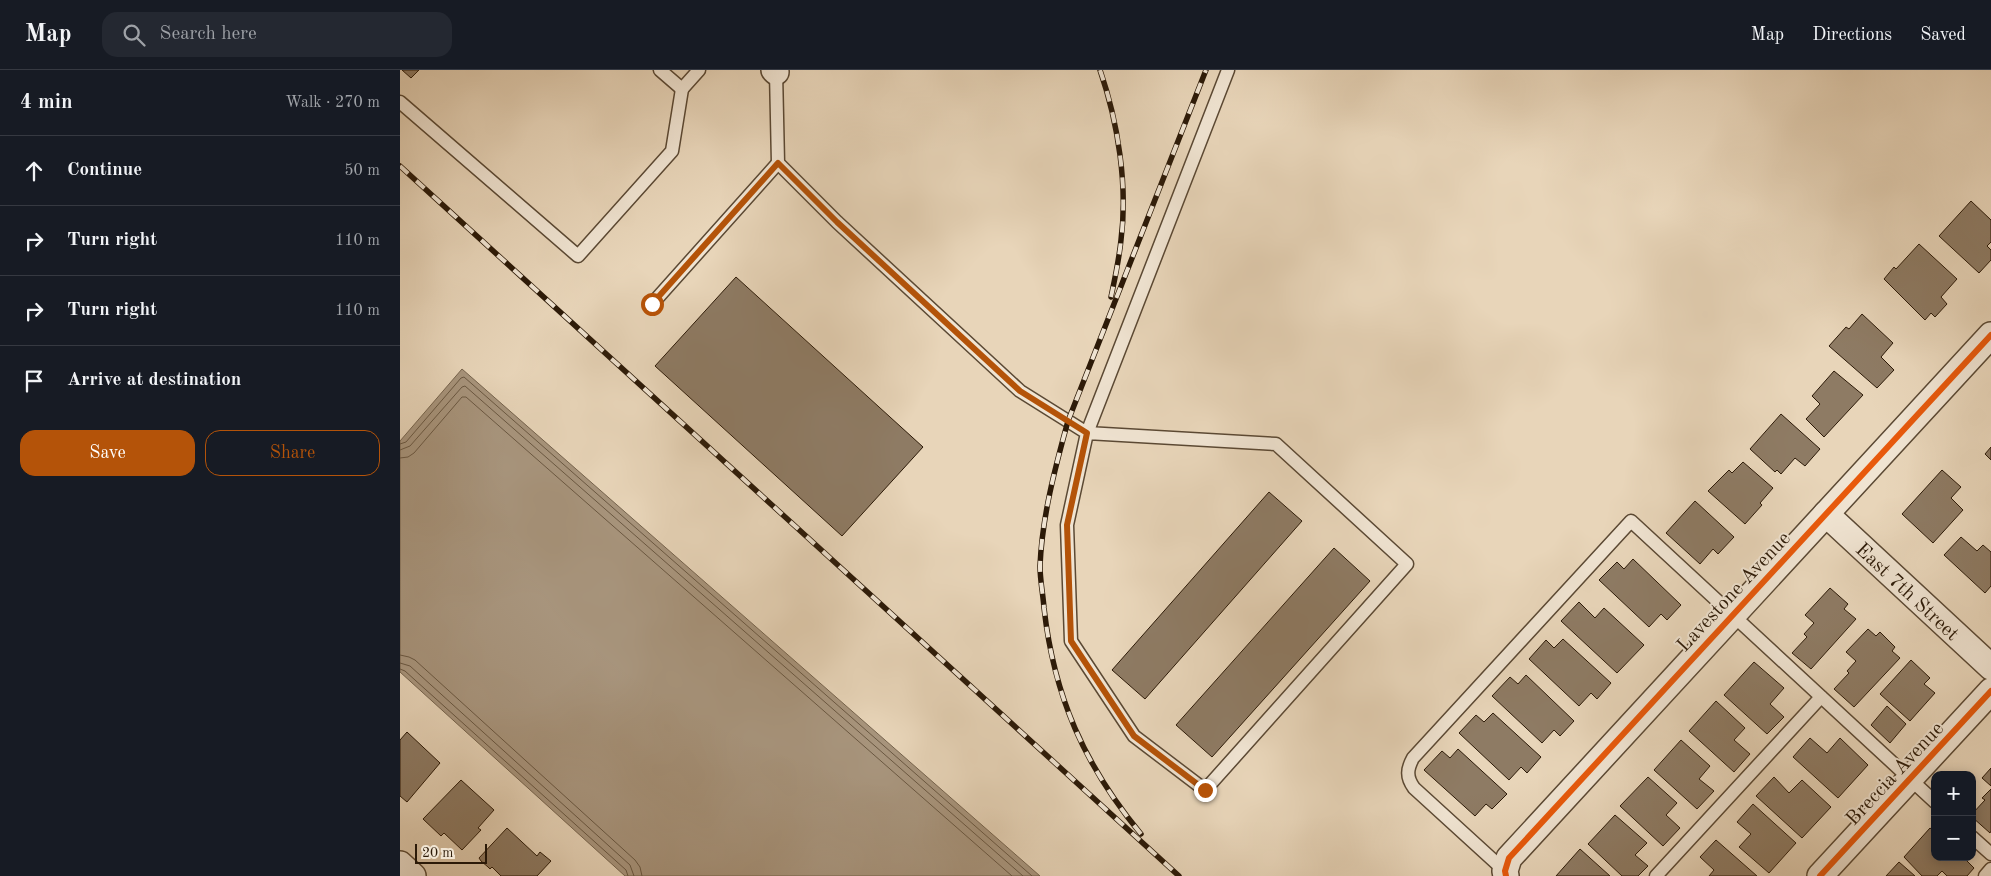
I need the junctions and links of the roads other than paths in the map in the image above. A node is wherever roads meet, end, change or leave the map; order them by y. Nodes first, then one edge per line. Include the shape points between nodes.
1 (660, 70) edge
2 (699, 70) edge
3 (1228, 70) edge
4 (775, 71) edge
5 (682, 89) junction
6 (400, 102) edge
7 (778, 163) junction
8 (652, 304) dead end
9 (1991, 336) edge
10 (1087, 433) junction
11 (1826, 514) junction
12 (1733, 616) junction
13 (1991, 667) edge
14 (1991, 691) edge
15 (1821, 697) junction
16 (1910, 779) junction
17 (1931, 798) edge
18 (1976, 840) edge
19 (1991, 854) edge
20 (400, 864) edge
21 (1991, 869) edge
22 (1505, 874) edge
23 (413, 876) edge
24 (1656, 876) edge
25 (1820, 876) edge
26 (1985, 876) edge

1 - 5 lane
2 - 5 lane
3 - 10 lane
4 - 7 lane
5 - 6 lane via 672,151 578,256
7 - 8 lane
7 - 10 lane via 1020,391
9 - 11 street, Lavestone Avenue
10 - 10 lane via 1067,525 1071,641 1134,736 1205,790 1406,564 1276,444
11 - 12 street, Lavestone Avenue
11 - 13 street, East 7th Street
12 - 15 lane
12 - 22 street, Lavestone Avenue via 1509,858
12 - 22 lane via 1631,521 1413,758 1407,768 1414,788
14 - 16 street, Breccia Avenue
15 - 16 lane
15 - 24 lane
16 - 17 lane
16 - 25 street, Breccia Avenue
18 - 19 lane
20 - 23 street
21 - 26 lane

